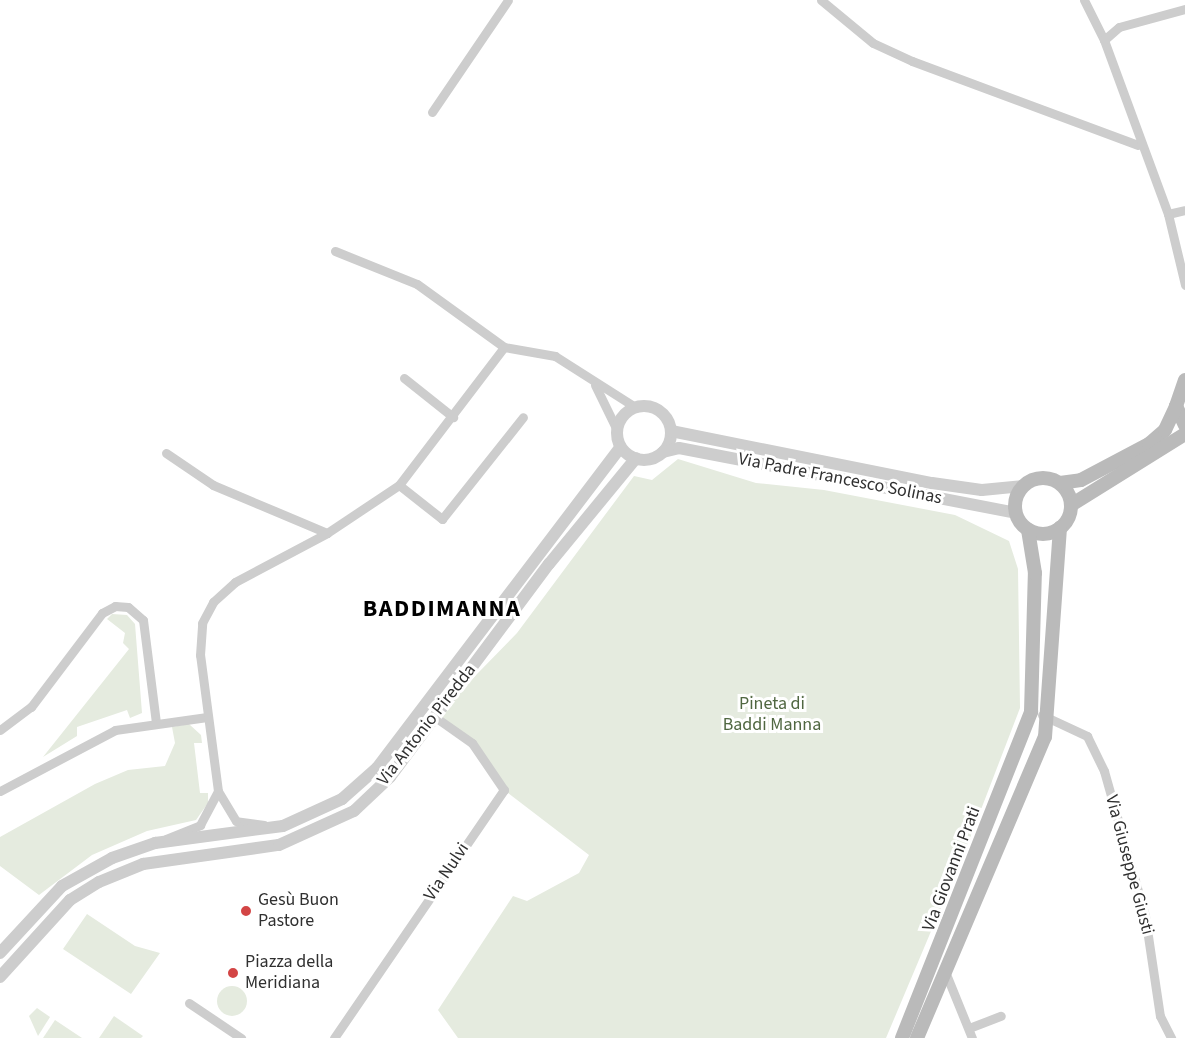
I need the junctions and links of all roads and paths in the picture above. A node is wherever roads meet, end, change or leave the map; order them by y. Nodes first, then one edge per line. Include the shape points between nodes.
1 (508, 0) edge
2 (821, 0) edge
3 (1084, 0) edge
4 (1185, 9) edge
5 (1104, 40) junction
6 (432, 112) dead end
7 (1138, 145) junction
8 (1185, 210) edge
9 (1168, 214) junction
10 (1185, 228) edge
11 (1173, 231) junction
12 (334, 251) dead end
13 (1185, 285) edge
14 (504, 347) junction
15 (404, 378) dead end
16 (1185, 380) edge
17 (594, 383) junction
18 (1176, 406) junction
19 (635, 407) junction
20 (453, 417) junction
21 (523, 417) dead end
22 (1185, 425) edge
23 (617, 430) junction
24 (671, 431) junction
25 (1185, 434) edge
26 (621, 447) junction
27 (1185, 447) edge
28 (1163, 450) junction
29 (663, 452) junction
30 (166, 453) dead end
31 (636, 458) junction
32 (1060, 483) junction
33 (399, 484) junction
34 (1023, 486) junction
35 (1071, 505) junction
36 (1016, 513) junction
37 (1060, 528) junction
38 (1028, 530) junction
39 (327, 533) junction
40 (1031, 712) junction
41 (1049, 716) junction
42 (207, 717) junction
43 (435, 717) junction
44 (156, 723) junction
45 (0, 730) edge
46 (0, 791) edge
47 (218, 791) junction
48 (283, 826) junction
49 (155, 843) junction
50 (0, 953) edge
51 (945, 974) junction
52 (0, 977) edge
53 (189, 1003) dead end
54 (1001, 1016) dead end
55 (969, 1028) junction
56 (339, 1036) edge
57 (241, 1038) edge
58 (903, 1038) edge
59 (917, 1038) edge
60 (972, 1038) edge
61 (1171, 1038) edge

1 - 6 street
2 - 7 street via 873,43 912,61
3 - 5 street
4 - 5 street via 1119,27
5 - 7 street
7 - 9 street
8 - 9 street
9 - 11 street
10 - 11 street
11 - 13 street
12 - 14 street via 417,284
14 - 17 street via 555,356
14 - 20 street
15 - 20 street
16 - 18 main road
17 - 19 street
17 - 23 street
18 - 22 main road
18 - 32 main road via 1165,430 1149,444 1081,480
19 - 23 street via 623,416
19 - 24 street via 659,410
20 - 33 street
21 - 33 street via 442,519
23 - 26 street
24 - 29 street
24 - 34 street, Via Padre Francesco Solinas via 932,483 982,490
25 - 28 main road
26 - 31 street
26 - 48 street, Via Antonio Piredda via 377,768 324,810
27 - 28 main road
28 - 35 main road
29 - 31 street
29 - 36 street, Via Padre Francesco Solinas via 679,448
30 - 39 street via 213,485
31 - 43 street, Via Antonio Piredda
32 - 34 main road via 1037,478
32 - 35 main road
33 - 39 street
34 - 36 main road
35 - 37 main road
36 - 38 main road
37 - 38 main road via 1041,534
37 - 41 main road, Via Giovanni Prati
38 - 40 main road, Via Giovanni Prati via 1035,573
39 - 42 street via 236,582 213,602 202,623 200,655
40 - 41 street
40 - 58 main road, Via Giovanni Prati
41 - 51 main road, Via Giovanni Prati
41 - 61 street, Via Giuseppe Giusti via 1087,736 1104,771 1145,916 1160,1016
42 - 44 street
42 - 47 street
43 - 52 street, Via Antonio Piredda via 390,777 354,811 313,834 279,845 143,864 99,882 70,900
43 - 56 street, Via Nulvi via 472,743 504,790
44 - 45 street via 142,620 128,607 115,606 102,612 31,707
44 - 46 street via 115,730
47 - 48 street via 236,820
47 - 49 street via 200,825
48 - 49 street, Via Antonio Piredda
49 - 50 street, Via Antonio Piredda via 112,858 62,886
51 - 55 street
51 - 59 main road, Via Giovanni Prati
53 - 57 street
54 - 55 street
55 - 60 street

